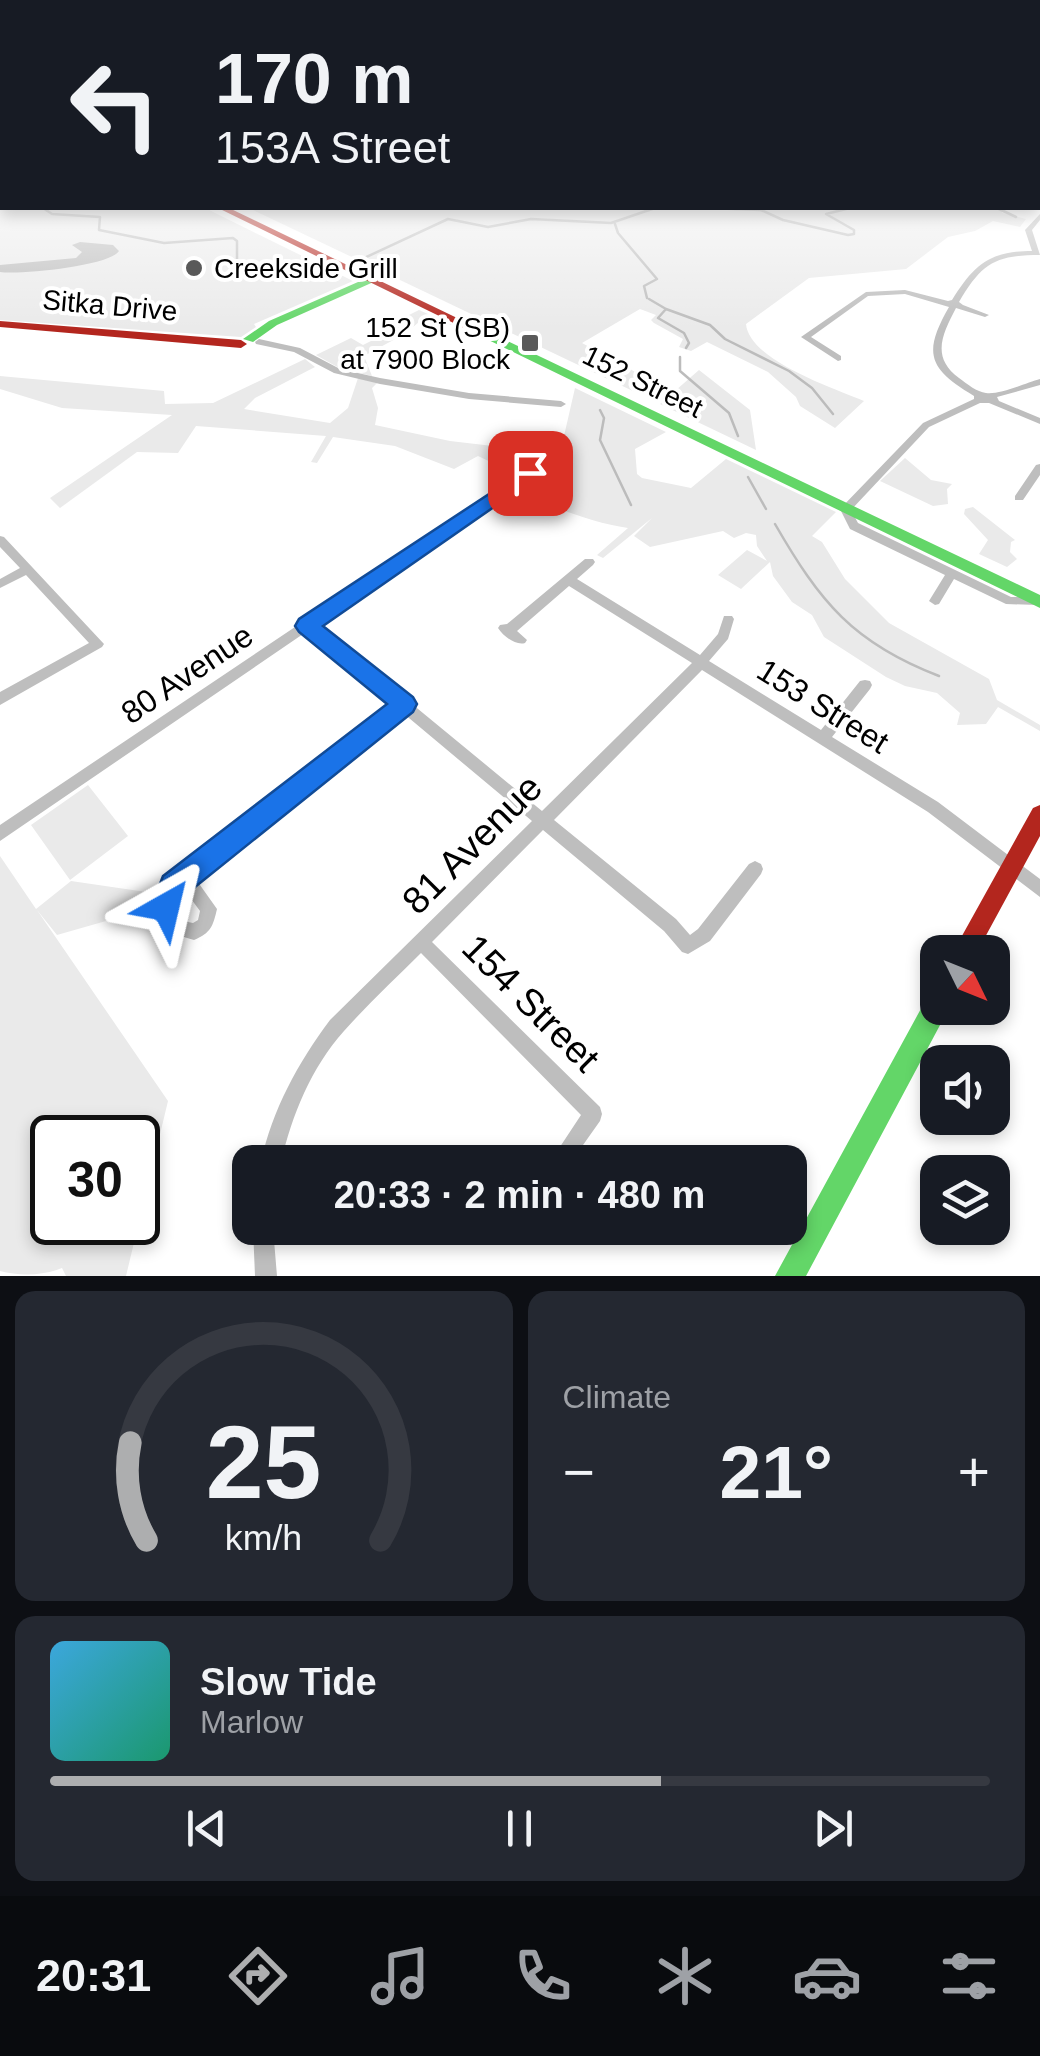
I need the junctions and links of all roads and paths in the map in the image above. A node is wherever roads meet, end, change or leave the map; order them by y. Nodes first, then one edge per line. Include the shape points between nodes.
1 (229, 211) edge
2 (240, 211) edge
3 (1040, 216) edge
4 (1038, 253) edge
5 (358, 269) junction
6 (953, 305) junction
7 (985, 315) dead end
8 (0, 324) edge
9 (253, 339) junction
10 (838, 358) dead end
11 (1040, 382) edge
12 (978, 397) junction
13 (992, 398) junction
14 (560, 404) dead end
15 (1040, 420) edge
16 (553, 458) dead end
17 (1040, 467) edge
18 (1019, 498) dead end
19 (848, 505) junction
20 (0, 540) edge
21 (589, 562) dead end
22 (28, 569) junction
23 (952, 573) junction
24 (569, 580) junction
25 (0, 584) edge
26 (1039, 598) edge
27 (935, 601) dead end
28 (728, 619) dead end
29 (306, 626) junction
30 (521, 640) dead end
31 (699, 663) junction
32 (864, 685) dead end
33 (0, 698) edge
34 (405, 704) junction
35 (822, 738) junction
36 (1040, 815) edge
37 (543, 820) junction
38 (0, 834) edge
39 (1010, 868) junction
40 (755, 869) dead end
41 (184, 878) dead end
42 (1040, 889) edge
43 (974, 935) edge
44 (420, 941) junction
45 (926, 1025) edge
46 (275, 1145) edge
47 (572, 1145) edge
48 (265, 1245) edge
49 (266, 1276) edge
50 (790, 1276) edge

1 - 5 main road, 152 Street
2 - 5 main road, 152 Street
3 - 4 street via 1028,231
4 - 6 street via 979,264
5 - 9 main road, Sitka Drive
5 - 19 main road, 152 Street
6 - 7 street
6 - 10 street via 900,292 855,299 805,337
6 - 12 street via 935,338 935,353
8 - 9 main road, Sitka Drive
9 - 14 street via 380,381
11 - 13 street
12 - 13 street
12 - 19 street via 928,423
13 - 15 street
16 - 29 street, 80 Avenue
17 - 18 street
19 - 23 street via 854,526
19 - 26 main road, 152 Street
20 - 22 street
21 - 24 street
22 - 25 street
22 - 33 street via 98,644
23 - 26 street via 1010,601
23 - 27 street
24 - 30 street via 506,629
24 - 31 street, 153 Street
28 - 31 street, 81 Avenue via 724,636
29 - 34 street
29 - 38 street, 80 Avenue
31 - 35 street, 153 Street
31 - 37 street, 81 Avenue
32 - 35 street
34 - 37 street
34 - 41 street
35 - 39 street, 153 Street via 944,815
36 - 39 main road
37 - 40 street via 688,946
37 - 44 street, 81 Avenue
39 - 42 street, 153 Street
39 - 43 main road
44 - 46 street, 81 Avenue via 331,1032 298,1085
44 - 47 street, 154 Street via 593,1114
45 - 50 main road
48 - 49 street

